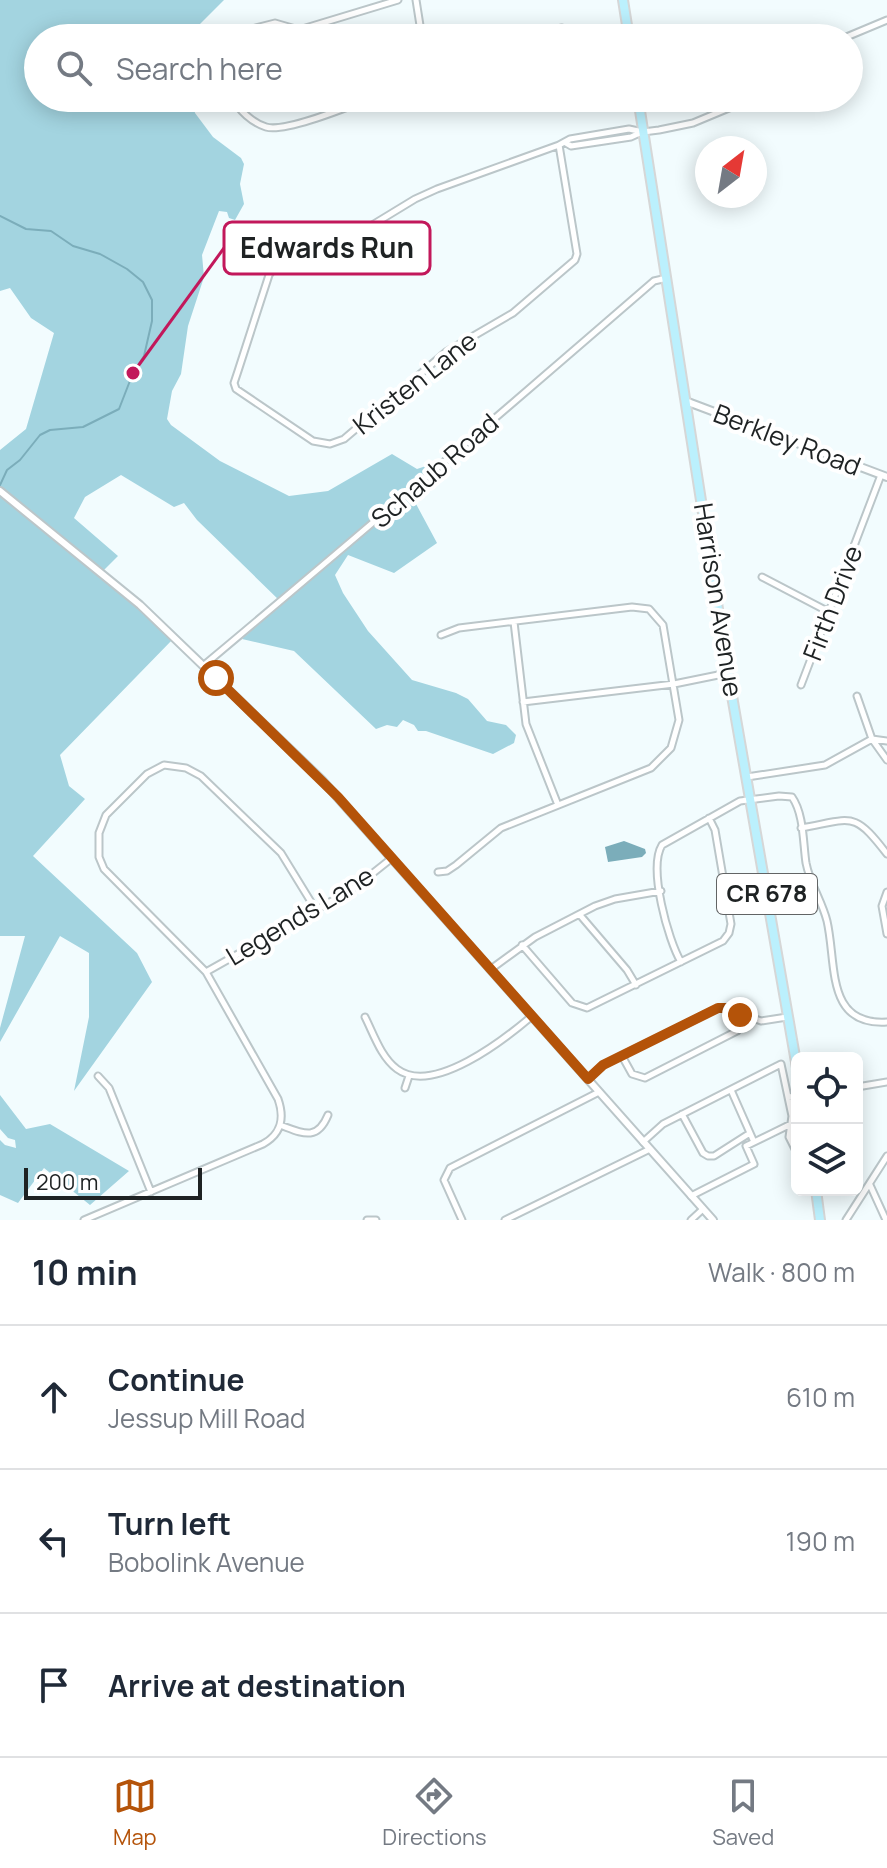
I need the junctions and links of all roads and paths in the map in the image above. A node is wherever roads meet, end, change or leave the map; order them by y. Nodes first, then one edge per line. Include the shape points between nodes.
1 (398, 0) edge
2 (416, 0) edge
3 (623, 0) edge
4 (887, 20) edge
5 (319, 24) edge
6 (420, 24) edge
7 (627, 24) edge
8 (863, 30) edge
9 (245, 112) edge
10 (329, 112) edge
11 (640, 112) edge
12 (719, 112) edge
13 (643, 132) junction
14 (562, 144) junction
15 (667, 278) junction
16 (688, 402) junction
17 (884, 476) edge
18 (0, 491) edge
19 (762, 577) dead end
20 (829, 612) junction
21 (514, 622) junction
22 (441, 635) dead end
23 (203, 666) junction
24 (728, 673) junction
25 (674, 684) junction
26 (801, 685) dead end
27 (857, 696) dead end
28 (523, 702) junction
29 (872, 739) junction
30 (887, 741) edge
31 (887, 760) edge
32 (747, 777) junction
33 (752, 801) junction
34 (558, 805) junction
35 (709, 818) junction
36 (801, 828) junction
37 (887, 854) edge
38 (392, 858) junction
39 (438, 872) dead end
40 (661, 891) junction
41 (887, 892) edge
42 (316, 910) junction
43 (580, 915) junction
44 (887, 934) edge
45 (522, 945) junction
46 (681, 962) junction
47 (491, 969) junction
48 (206, 972) junction
49 (636, 985) junction
50 (532, 1016) junction
51 (365, 1017) dead end
52 (746, 1017) junction
53 (787, 1017) junction
54 (887, 1022) edge
55 (794, 1052) edge
56 (622, 1056) junction
57 (98, 1076) dead end
58 (409, 1076) junction
59 (588, 1079) junction
60 (887, 1082) edge
61 (863, 1086) edge
62 (405, 1088) dead end
63 (731, 1090) junction
64 (599, 1092) junction
65 (788, 1097) junction
66 (791, 1097) edge
67 (682, 1114) junction
68 (328, 1115) dead end
69 (791, 1124) junction
70 (280, 1125) junction
71 (750, 1133) junction
72 (741, 1139) junction
73 (791, 1141) edge
74 (643, 1142) junction
75 (754, 1142) junction
76 (746, 1146) junction
77 (650, 1149) junction
78 (887, 1156) edge
79 (869, 1184) junction
80 (151, 1192) junction
81 (691, 1196) junction
82 (817, 1196) edge
83 (703, 1209) junction
84 (84, 1220) edge
85 (367, 1220) edge
86 (376, 1220) edge
87 (462, 1220) edge
88 (505, 1220) edge
89 (691, 1220) edge
90 (713, 1220) edge
91 (820, 1220) edge
92 (846, 1220) edge
93 (886, 1220) edge

1 - 5 street
2 - 6 street
3 - 7 main road
4 - 8 street
9 - 10 street via 267,127
11 - 13 main road, CR 678
12 - 13 street, Kristen Lane
13 - 14 street, Kristen Lane
13 - 15 main road, Harrison Avenue / CR 678
14 - 14 street, Kristen Lane via 576,257 513,313 450,349 336,442 311,440 236,389 274,267 346,241 437,189
15 - 16 main road, Harrison Avenue / CR 678
15 - 23 street, Schaub Road via 654,281
16 - 17 street, Berkley Road
16 - 24 main road, Harrison Avenue / CR 678
17 - 20 street, Firth Drive
18 - 23 street via 120,588
19 - 20 street
20 - 26 street, Firth Drive
21 - 22 street
21 - 25 street via 649,609 663,625
21 - 28 street
23 - 38 street via 322,780
24 - 25 street
24 - 32 main road, Harrison Avenue / CR 678
25 - 28 street
25 - 34 street via 679,728 659,762
27 - 29 street
28 - 34 street via 529,734
29 - 30 street
29 - 31 street
29 - 32 street via 825,765
32 - 33 main road, Harrison Avenue / CR 678
33 - 35 street via 740,801
33 - 36 street via 792,797
33 - 53 main road, Harrison Avenue / CR 678
34 - 39 street via 501,828 456,865
35 - 40 street via 660,848 656,859
35 - 46 street via 730,930 723,941
36 - 37 street via 854,820
36 - 54 street via 810,881 827,919 841,1003 860,1020
38 - 42 street, Legends Lane
38 - 47 street
40 - 43 street via 615,899
40 - 46 street via 671,942
41 - 44 street via 882,906
42 - 48 street, Legends Lane
42 - 48 street via 281,853 201,776 175,766 155,769 106,815 99,857 110,877
43 - 45 street
43 - 49 street
45 - 47 street
45 - 49 street via 579,1007 595,1006
46 - 49 street
47 - 50 street
48 - 70 street via 278,1099
50 - 58 street via 505,1039 439,1074
50 - 59 street
51 - 58 street via 387,1061
52 - 53 street via 766,1022
52 - 56 street via 718,1008
52 - 56 street via 737,1031 645,1078 632,1074
53 - 55 main road, Harrison Avenue / CR 678
56 - 59 street
57 - 80 street via 109,1088
58 - 62 street
59 - 64 street
60 - 61 street
63 - 65 street via 781,1064
63 - 67 street
63 - 71 street
64 - 74 street
64 - 87 street via 450,1168 444,1180
65 - 66 street
65 - 69 street
67 - 72 street via 705,1155 714,1156
67 - 74 street
68 - 70 street via 314,1133
69 - 73 street
69 - 75 street
70 - 80 street via 263,1144
71 - 72 street
71 - 75 street
72 - 76 street
74 - 77 street
75 - 76 street
76 - 81 street via 754,1164
77 - 81 street
77 - 88 street
78 - 79 street
79 - 92 street
79 - 93 street
80 - 84 street
81 - 83 street
82 - 91 main road
83 - 89 street
83 - 90 street
85 - 86 street

